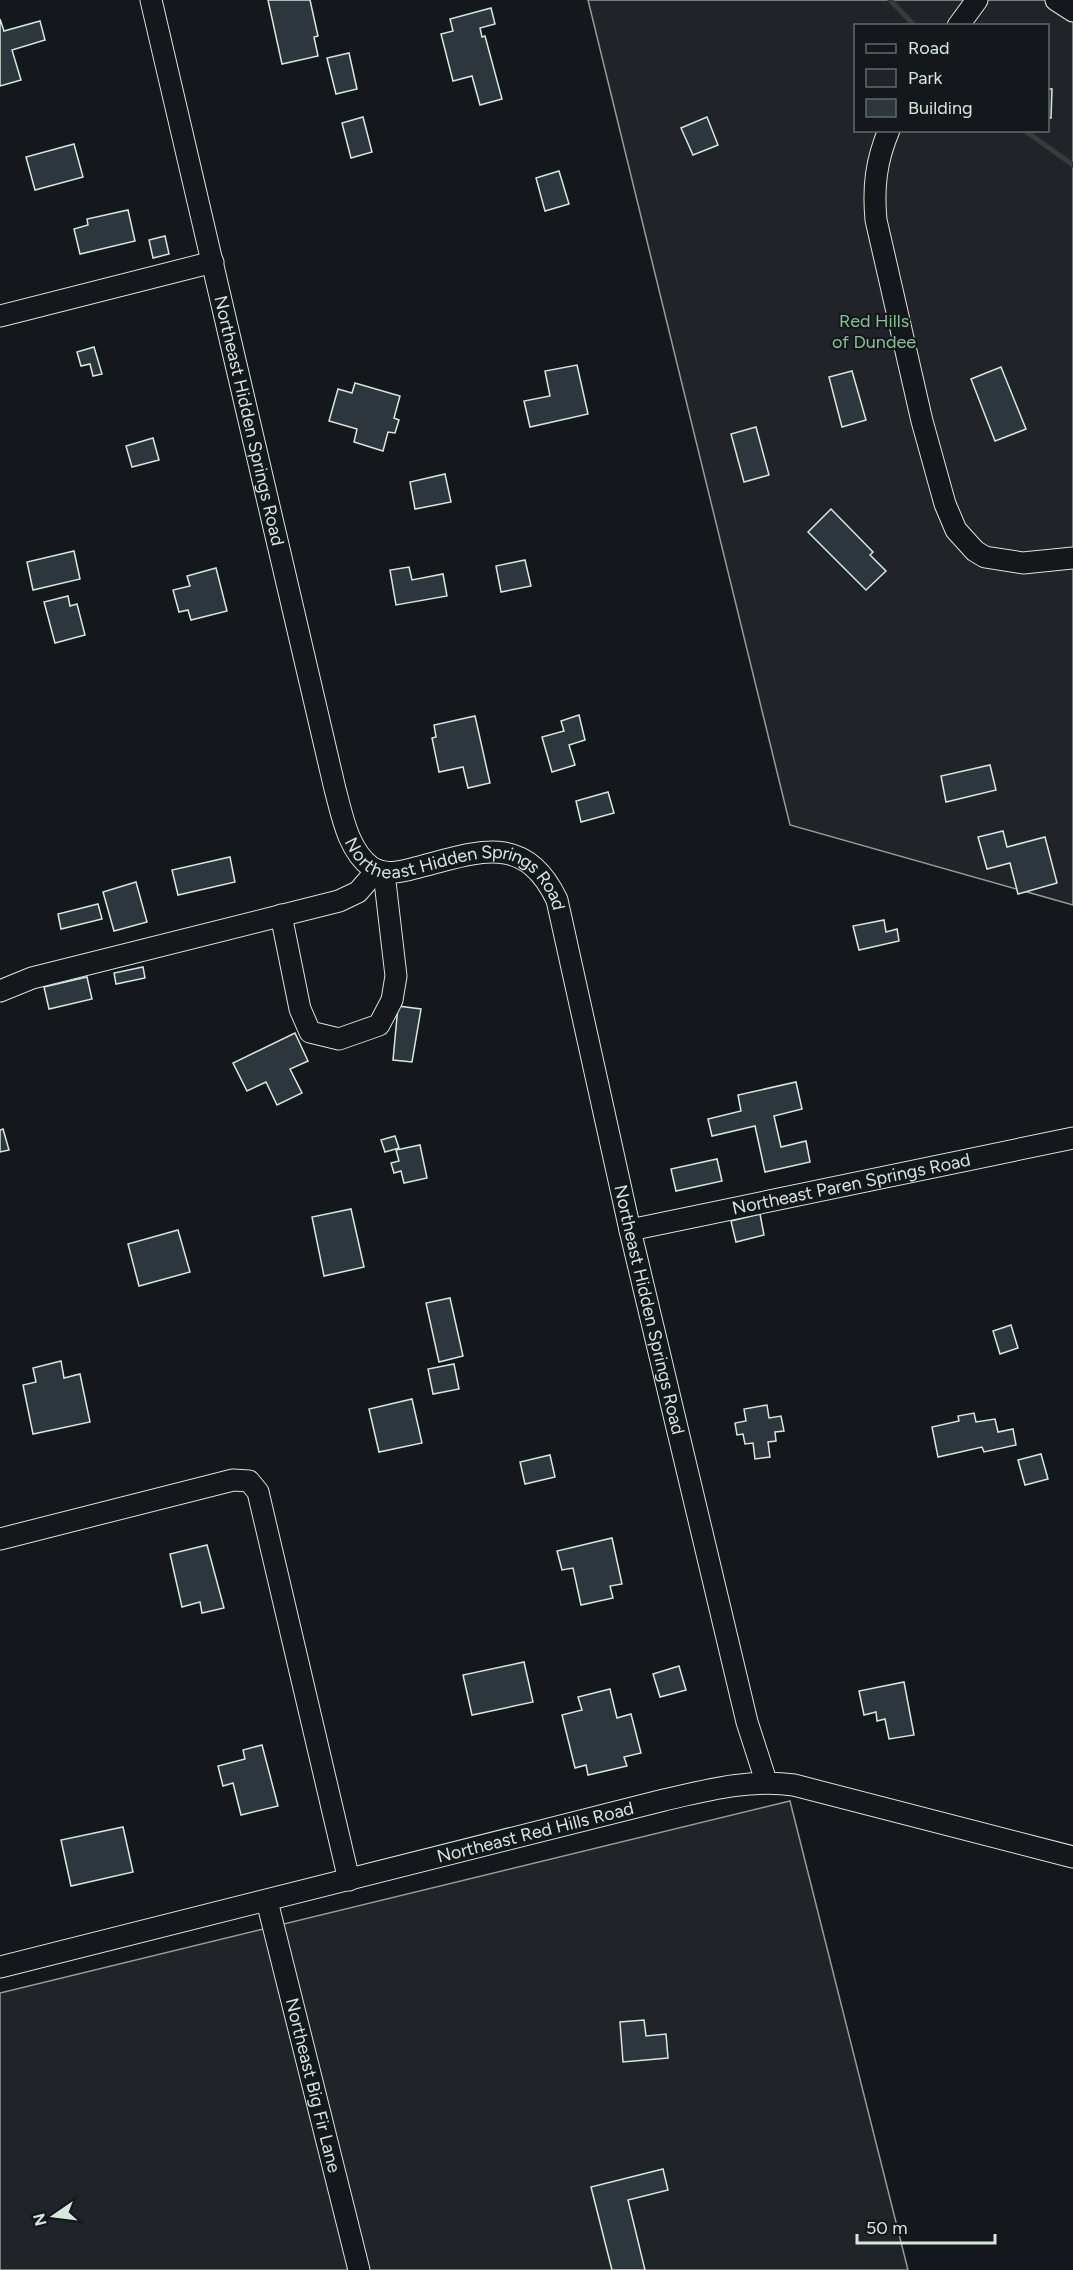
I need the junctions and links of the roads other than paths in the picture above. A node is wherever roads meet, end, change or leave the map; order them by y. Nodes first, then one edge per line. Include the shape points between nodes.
1 (151, 0) edge
2 (977, 0) edge
3 (1056, 0) edge
4 (1073, 12) edge
5 (959, 24) edge
6 (889, 132) edge
7 (213, 262) junction
8 (0, 316) edge
9 (1073, 558) edge
10 (380, 871) junction
11 (281, 915) junction
12 (0, 991) edge
13 (1073, 1138) edge
14 (630, 1230) junction
15 (0, 1539) edge
16 (766, 1781) junction
17 (1073, 1857) edge
18 (349, 1880) junction
19 (267, 1901) junction
20 (0, 1967) edge
21 (359, 2270) edge

1 - 7 street, Northeast Hidden Springs Road
2 - 5 street
3 - 4 street
6 - 9 street via 879,155 874,188 876,220 945,504 961,538 985,557 1023,563
7 - 8 street
7 - 10 street, Northeast Hidden Springs Road via 335,789 355,847 363,859
10 - 11 street via 358,892 339,901
10 - 11 street via 396,976 393,1000 379,1025 339,1039 309,1032 300,1009
10 - 14 street, Northeast Hidden Springs Road via 403,872 491,852 529,861 548,881 563,918
11 - 12 street via 32,978
13 - 14 street, Northeast Paren Springs Road
14 - 16 street, Northeast Hidden Springs Road via 747,1722
15 - 18 street via 233,1480 249,1481 258,1492
16 - 17 street, Northeast Red Hills Road
16 - 18 street, Northeast Red Hills Road via 664,1800
18 - 19 street, Northeast Red Hills Road
19 - 20 street, Northeast Red Hills Road
19 - 21 street, Northeast Big Fir Lane

